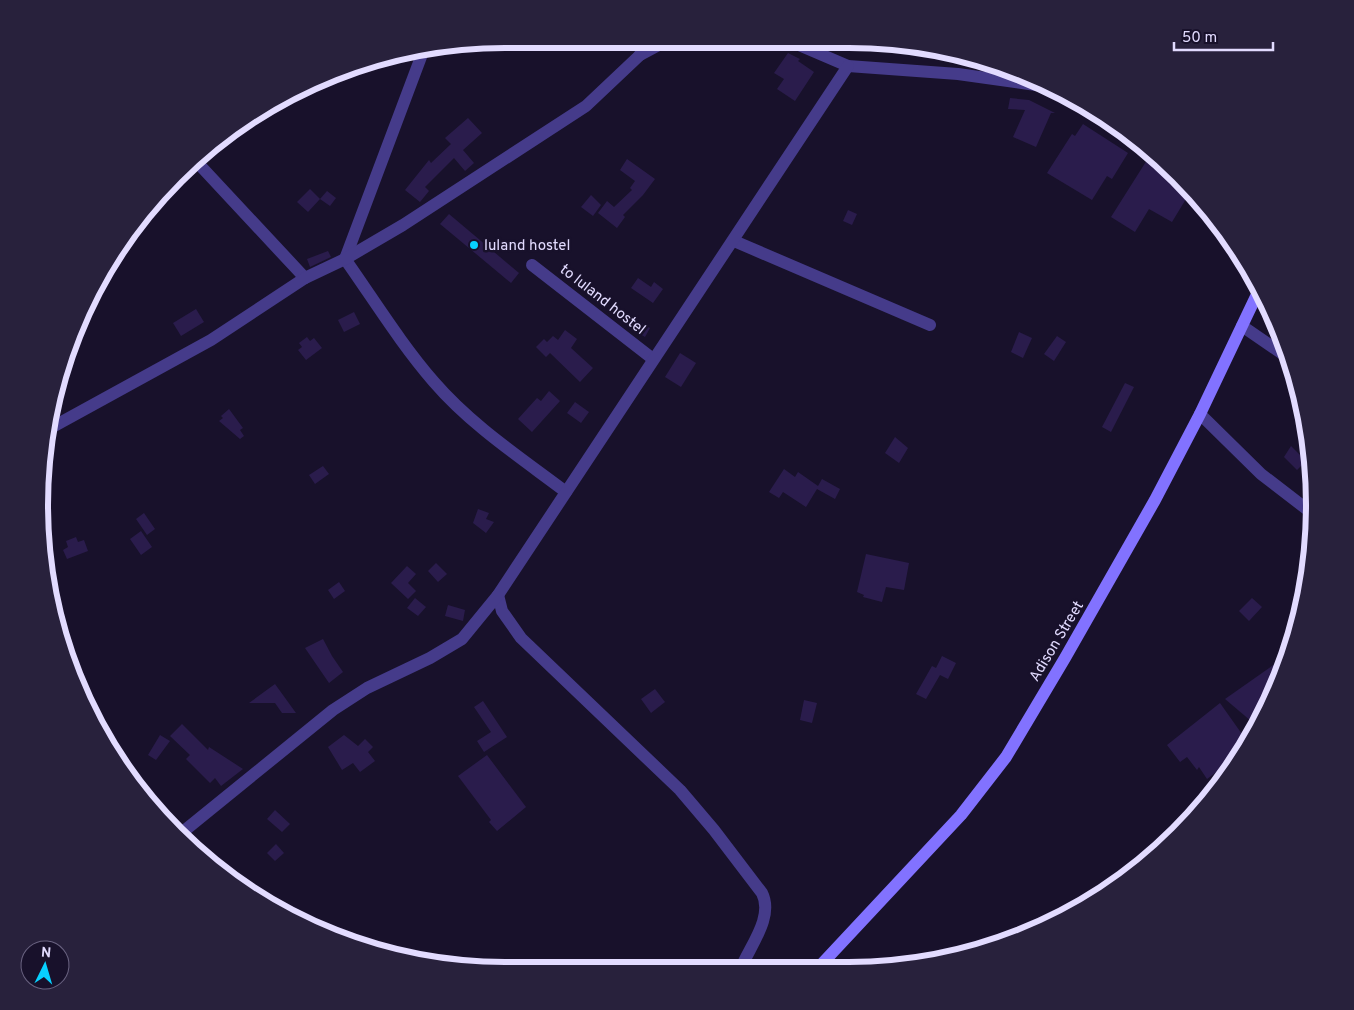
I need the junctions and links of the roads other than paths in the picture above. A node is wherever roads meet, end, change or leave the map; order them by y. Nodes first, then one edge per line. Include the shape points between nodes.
1 (642, 48) edge
2 (653, 48) edge
3 (804, 48) edge
4 (422, 55) edge
5 (640, 55) junction
6 (848, 66) junction
7 (1028, 84) edge
8 (200, 164) edge
9 (734, 241) junction
10 (345, 259) junction
11 (532, 265) dead end
12 (305, 278) junction
13 (1256, 297) edge
14 (930, 325) dead end
15 (1242, 326) junction
16 (1280, 352) edge
17 (653, 359) junction
18 (1200, 414) junction
19 (54, 426) edge
20 (566, 492) junction
21 (1306, 509) edge
22 (498, 595) junction
23 (184, 832) edge
24 (744, 962) edge
25 (824, 962) edge

1 - 5 street
2 - 5 street
3 - 6 street
4 - 10 street
5 - 10 street via 586,106
6 - 7 street via 958,74
6 - 9 street
8 - 12 street
9 - 14 street
9 - 17 street
10 - 12 street
10 - 20 street via 435,383 497,439
11 - 17 street, to luland hostel
12 - 19 street via 212,340
13 - 15 street, Adison Street
15 - 16 street
15 - 18 street, Adison Street
17 - 20 street
18 - 21 street via 1261,474
18 - 25 street, Adison Street via 1100,599 1006,757 961,815
20 - 22 street
22 - 23 street via 462,639 367,688 333,710
22 - 24 street via 502,611 521,638 680,790 762,893 767,903 763,922

